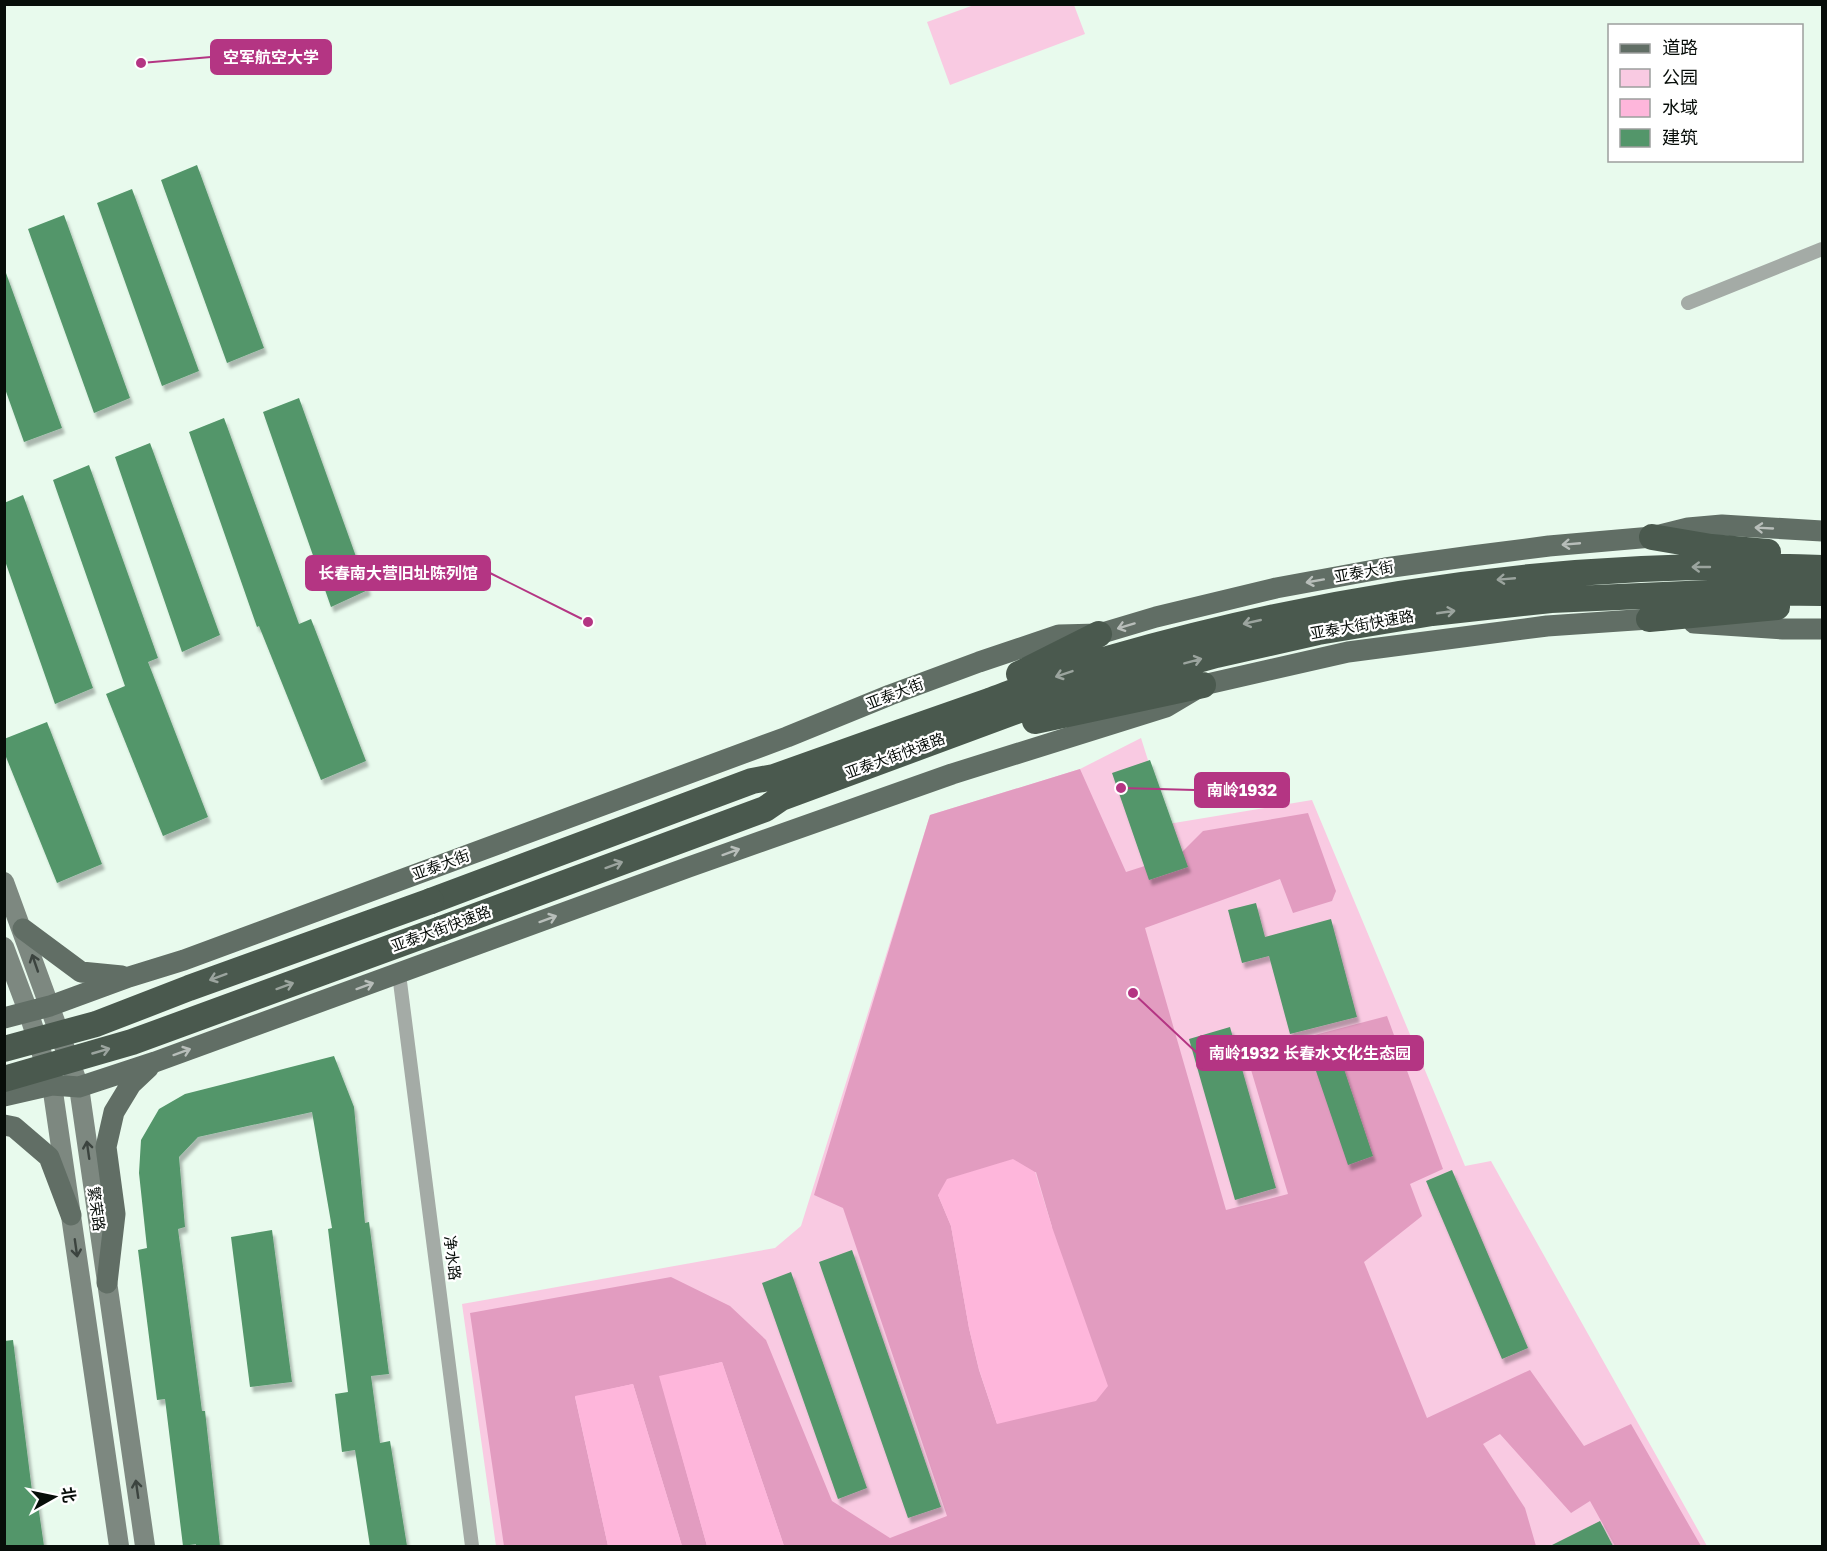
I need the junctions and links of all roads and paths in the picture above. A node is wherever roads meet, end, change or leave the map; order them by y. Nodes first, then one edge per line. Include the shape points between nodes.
1 (1822, 249) edge
2 (1688, 303) dead end
3 (1822, 531) edge
4 (1652, 537) junction
5 (1822, 555) edge
6 (1822, 568) edge
7 (1822, 593) edge
8 (1822, 608) edge
9 (1649, 619) junction
10 (1822, 629) edge
11 (1100, 634) junction
12 (1203, 685) junction
13 (752, 781) junction
14 (765, 809) junction
15 (4, 882) edge
16 (23, 929) junction
17 (4, 947) edge
18 (399, 974) junction
19 (129, 977) junction
20 (50, 1006) junction
21 (28, 1011) junction
22 (4, 1018) edge
23 (4, 1049) edge
24 (155, 1062) junction
25 (4, 1079) edge
26 (52, 1085) junction
27 (79, 1087) junction
28 (4, 1096) edge
29 (4, 1125) edge
30 (71, 1215) junction
31 (107, 1283) junction
32 (119, 1546) edge
33 (145, 1546) edge
34 (472, 1546) edge

1 - 2 street
3 -> 4 main road, 亚泰大街 via 1722,525
4 - 5 highway via 1711,547
4 -> 11 main road, 亚泰大街 via 1549,546 1363,572 1276,588
6 -> 13 highway, 亚泰大街快速路 via 1606,571 1479,582 1332,604 1108,659 774,777
14 -> 7 highway, 亚泰大街快速路 via 781,798 1022,709 1216,655 1318,632 1432,613 1551,600 1731,592
8 - 9 highway via 1764,608
9 - 10 main road
9 - 12 main road via 1547,626 1359,651
11 - 13 highway via 1030,670 769,763
11 - 19 main road, 亚泰大街 via 1059,635 979,662 664,783
12 - 14 highway via 1031,722 786,810
18 -> 12 main road via 952,774 1166,707
13 -> 23 highway, 亚泰大街快速路, bridge via 96,1024
25 -> 14 highway, 亚泰大街快速路, bridge via 132,1042
15 - 16 main road, 繁荣路
16 - 19 main road via 81,972
20 -> 16 main road, 繁荣路
17 - 21 main road, 繁荣路
24 -> 18 main road
18 - 34 street, 净水路
19 - 20 main road, 亚泰大街
20 - 21 main road, 亚泰大街
20 - 27 main road, 繁荣路
21 - 22 main road, 亚泰大街
21 - 26 main road, 繁荣路
24 - 27 main road
24 - 31 main road via 131,1083 114,1112 106,1147 115,1214
26 - 27 main road
26 - 28 main road
26 - 30 main road, 繁荣路
31 -> 27 main road, 繁荣路
29 - 30 main road via 15,1127 49,1157
30 -> 32 main road, 繁荣路
33 -> 31 main road, 繁荣路

